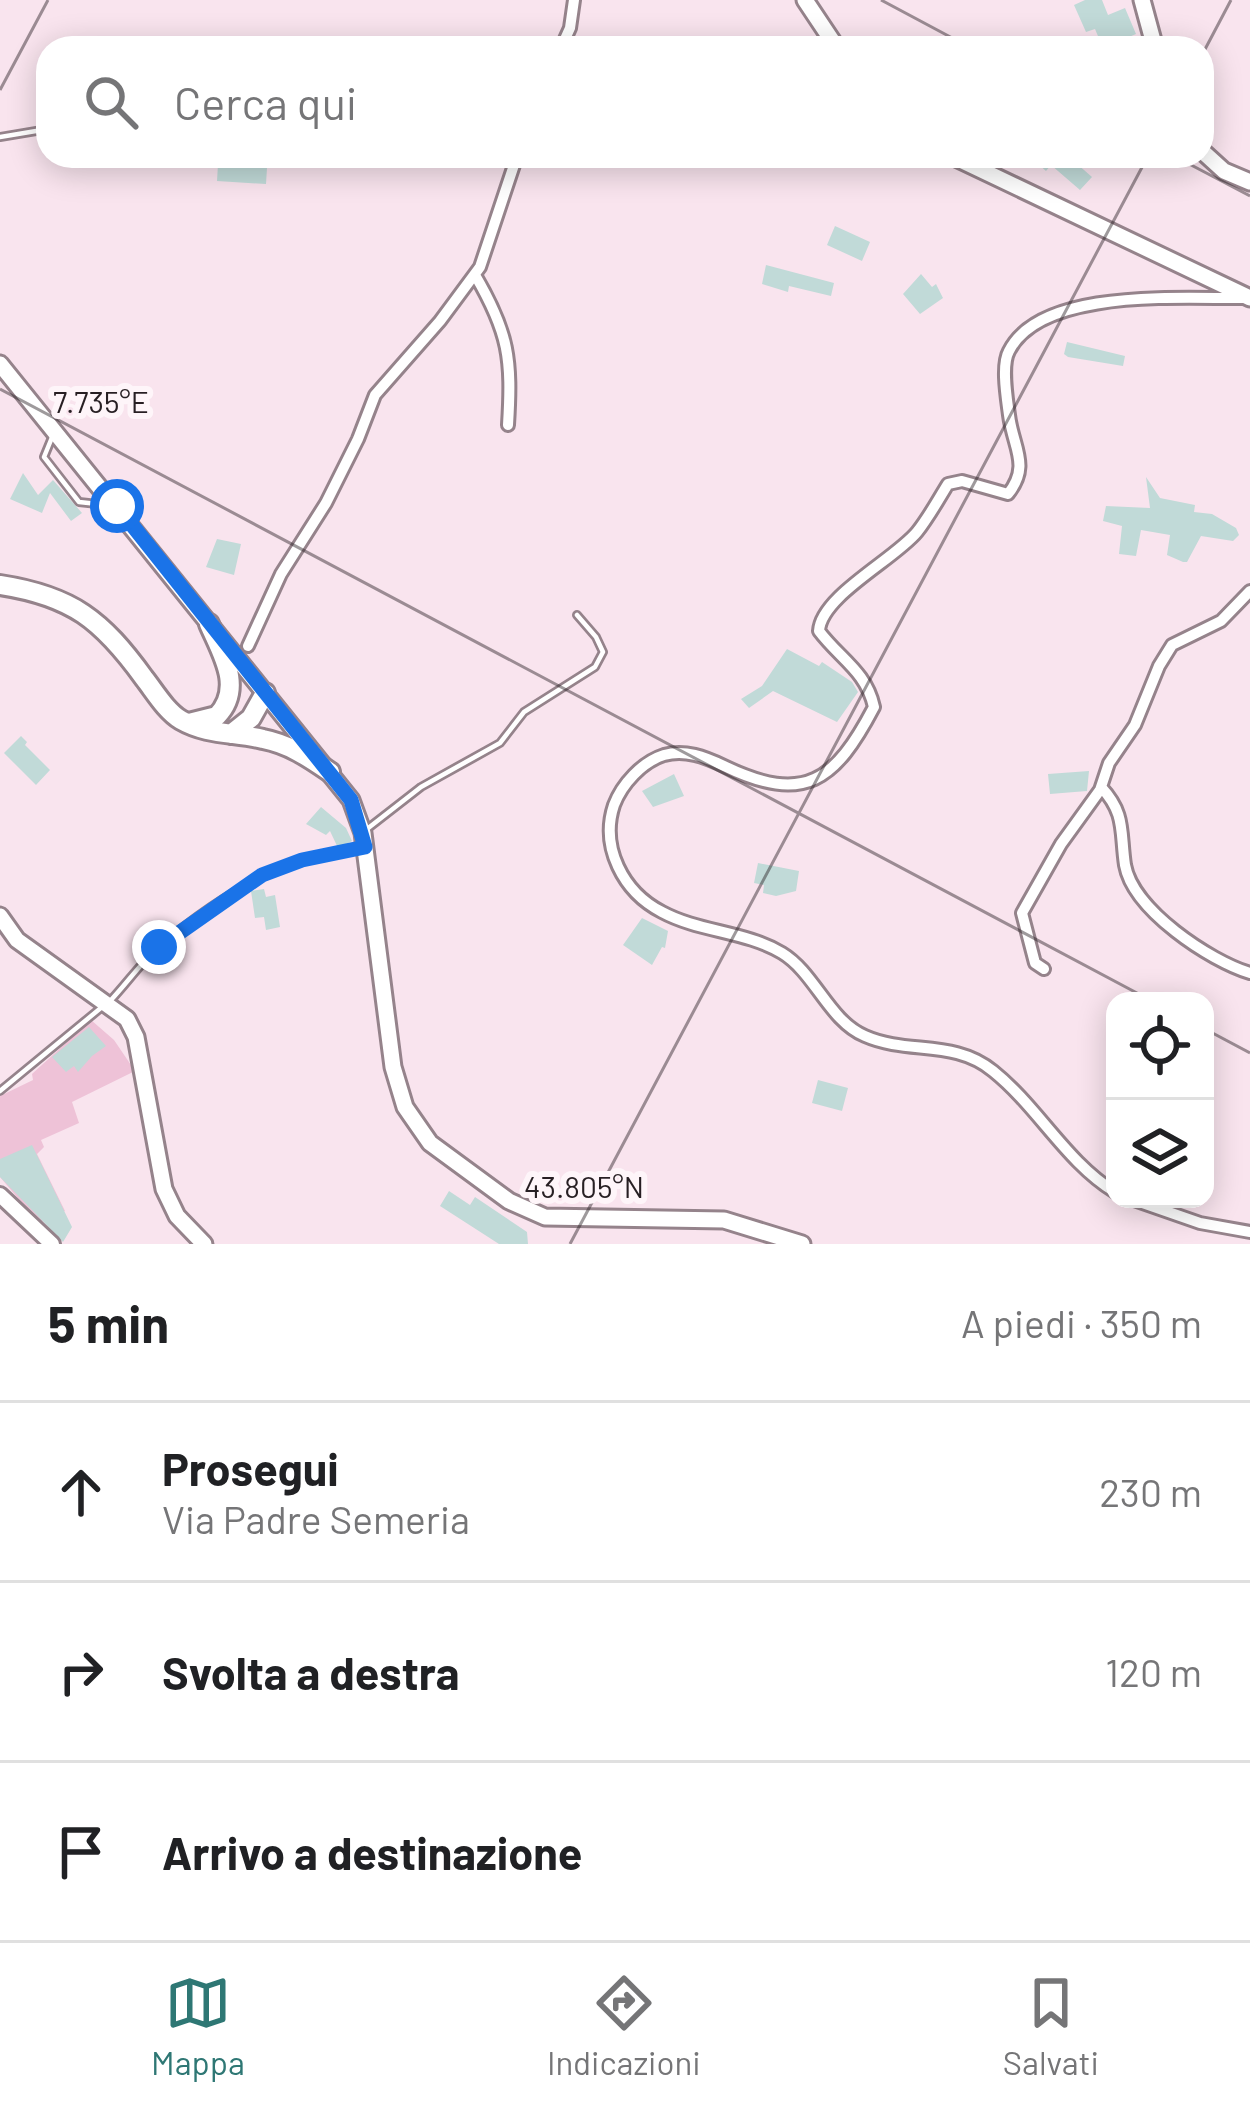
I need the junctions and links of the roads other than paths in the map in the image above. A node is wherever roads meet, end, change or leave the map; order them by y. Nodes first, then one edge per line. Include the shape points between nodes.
1 (574, 0) edge
2 (806, 0) edge
3 (1142, 0) edge
4 (566, 36) edge
5 (829, 36) edge
6 (1152, 36) edge
7 (36, 131) edge
8 (0, 137) edge
9 (1214, 162) edge
10 (513, 168) edge
11 (977, 168) edge
12 (1250, 182) edge
13 (475, 275) junction
14 (1249, 298) edge
15 (0, 364) edge
16 (508, 425) dead end
17 (55, 430) junction
18 (117, 506) junction
19 (0, 585) edge
20 (1250, 591) edge
21 (577, 615) dead end
22 (209, 624) junction
23 (248, 646) dead end
24 (265, 693) junction
25 (224, 709) junction
26 (189, 723) junction
27 (231, 734) junction
28 (330, 772) junction
29 (1101, 787) junction
30 (364, 840) junction
31 (323, 856) road end
32 (0, 916) edge
33 (1045, 969) dead end
34 (1250, 973) edge
35 (107, 1003) junction
36 (0, 1091) edge
37 (1106, 1186) edge
38 (0, 1195) edge
39 (1156, 1208) edge
40 (1250, 1232) edge
41 (52, 1244) edge
42 (204, 1244) edge
43 (802, 1244) edge

1 - 4 street
2 - 5 main road
3 - 6 main road
7 - 8 lane
9 - 12 main road
10 - 13 street
11 - 14 main road
13 - 16 street via 507,344
13 - 23 street via 375,394
14 - 37 street via 1102,301 1055,313 1026,331 1006,365 1020,479 1008,494 948,484 916,534 819,621 818,631 868,683 874,707 860,733 820,778 799,787 682,751 658,756 622,790 609,832 610,854 628,882 660,911 784,954 857,1033 887,1046 958,1050 993,1071
15 - 17 main road
17 - 18 main road
17 - 18 lane via 44,457 79,502
18 - 22 main road
19 - 26 highway via 41,592 89,616
20 - 29 street via 1221,621 1172,645
21 - 30 lane via 603,652 595,667 524,712 500,743 421,788
22 - 24 main road
22 - 25 highway via 230,673
24 - 25 highway
24 - 27 highway
24 - 28 main road
25 - 26 highway
26 - 27 highway
27 - 28 highway via 288,746
28 - 30 main road via 351,800
29 - 33 street via 1022,914 1035,962
29 - 34 street via 1118,806 1126,866 1141,893 1185,940
30 - 43 main road via 393,1067 405,1107 430,1143 509,1201 545,1217 724,1220
31 - 35 lane via 252,881 159,947
32 - 35 main road via 17,940
35 - 36 lane
35 - 42 main road via 136,1037 164,1190
38 - 41 street
39 - 40 street

